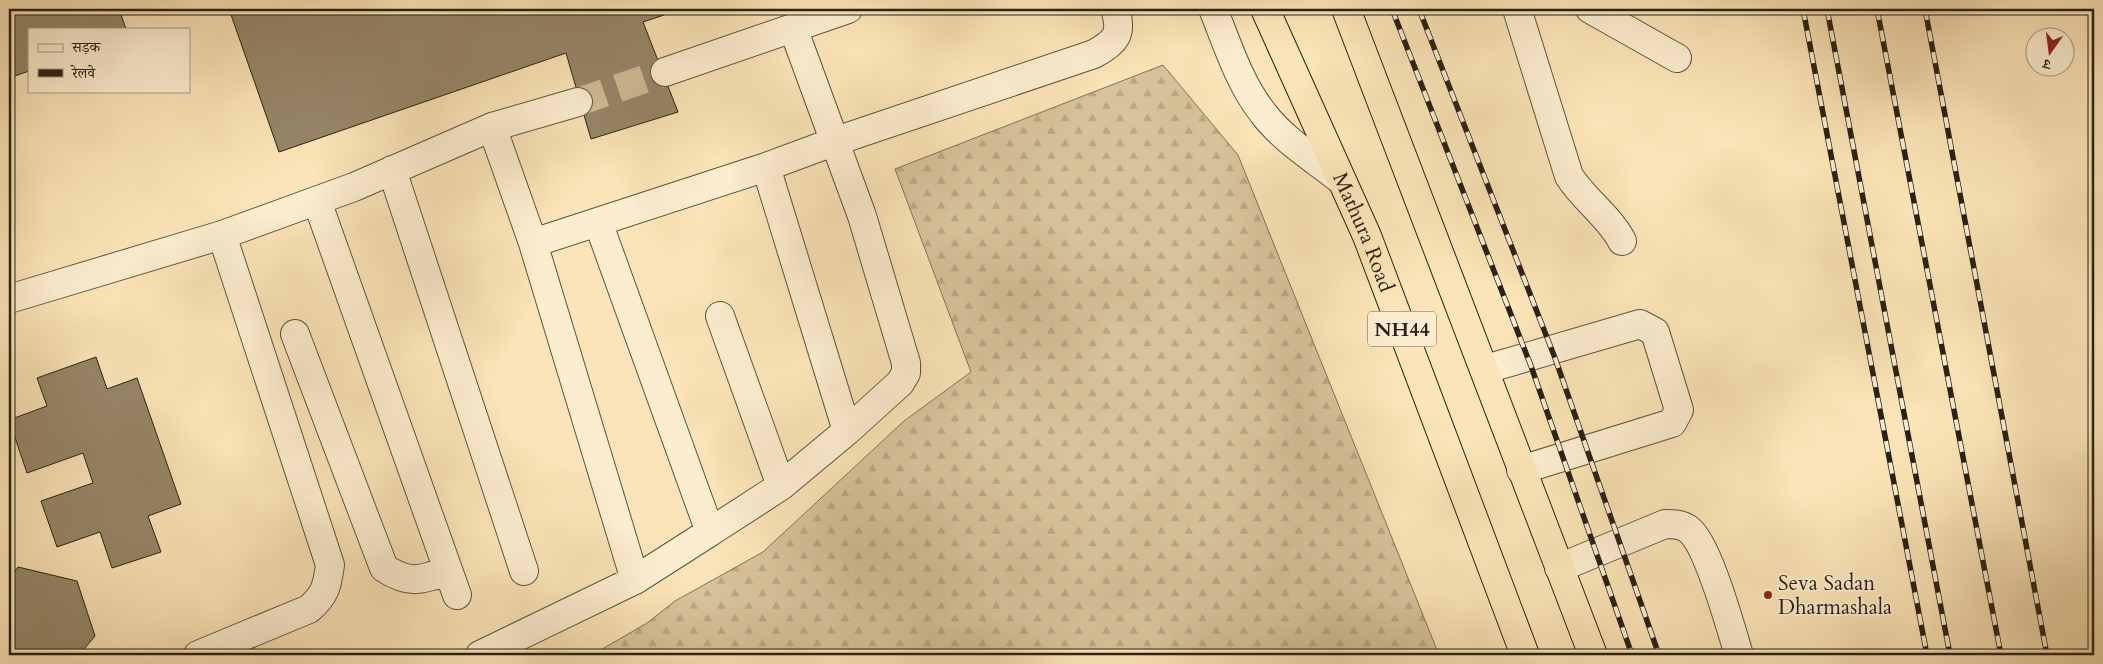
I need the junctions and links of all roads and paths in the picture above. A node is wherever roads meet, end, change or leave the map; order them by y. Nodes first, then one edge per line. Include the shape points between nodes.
1 (848, 9) edge
2 (1115, 9) edge
3 (1213, 9) edge
4 (1266, 9) edge
5 (1346, 9) edge
6 (1517, 9) edge
7 (1590, 9) edge
8 (793, 28) junction
9 (1677, 58) dead end
10 (664, 72) tunnel mouth
11 (578, 102) tunnel mouth
12 (492, 127) junction
13 (836, 141) junction
14 (766, 167) junction
15 (392, 170) junction
16 (1342, 180) junction
17 (317, 201) junction
18 (598, 222) junction
19 (222, 235) junction
20 (1622, 241) dead end
21 (533, 243) junction
22 (9, 298) edge
23 (720, 316) dead end
24 (295, 334) dead end
25 (1486, 370) junction
26 (847, 431) junction
27 (1521, 470) junction
28 (781, 486) junction
29 (710, 532) junction
30 (1559, 568) junction
31 (524, 571) dead end
32 (635, 580) junction
33 (198, 655) edge
34 (480, 655) edge
35 (1525, 655) edge
36 (1593, 655) edge
37 (1739, 655) edge

1 - 8 street
2 - 13 street via 1117,37 1094,54
3 - 16 street via 1246,86 1262,113
4 - 16 highway, Mathura Road / NH44
5 - 25 highway, NH44
6 - 20 street via 1569,176 1578,192 1615,228
7 - 9 street
8 - 10 street
8 - 13 street
11 - 12 street
12 - 15 street
12 - 21 street
13 - 14 street
13 - 26 street via 862,216 906,368 900,383
14 - 18 street
14 - 26 street
15 - 17 street
15 - 31 street
16 - 35 highway, Mathura Road / NH44 via 1367,236
17 - 19 street
17 - 24 street via 453,583 395,576 384,568
18 - 21 street
18 - 29 street
19 - 22 street
19 - 33 street via 330,565 322,598 309,609
21 - 32 street
23 - 28 street
25 - 27 highway, NH44
25 - 27 street via 1640,324 1655,332 1679,410 1672,423
26 - 28 street
27 - 30 highway, NH44
28 - 29 street
29 - 32 street
30 - 36 highway, NH44
30 - 37 street via 1665,524 1679,524 1689,530 1713,575
32 - 34 street

